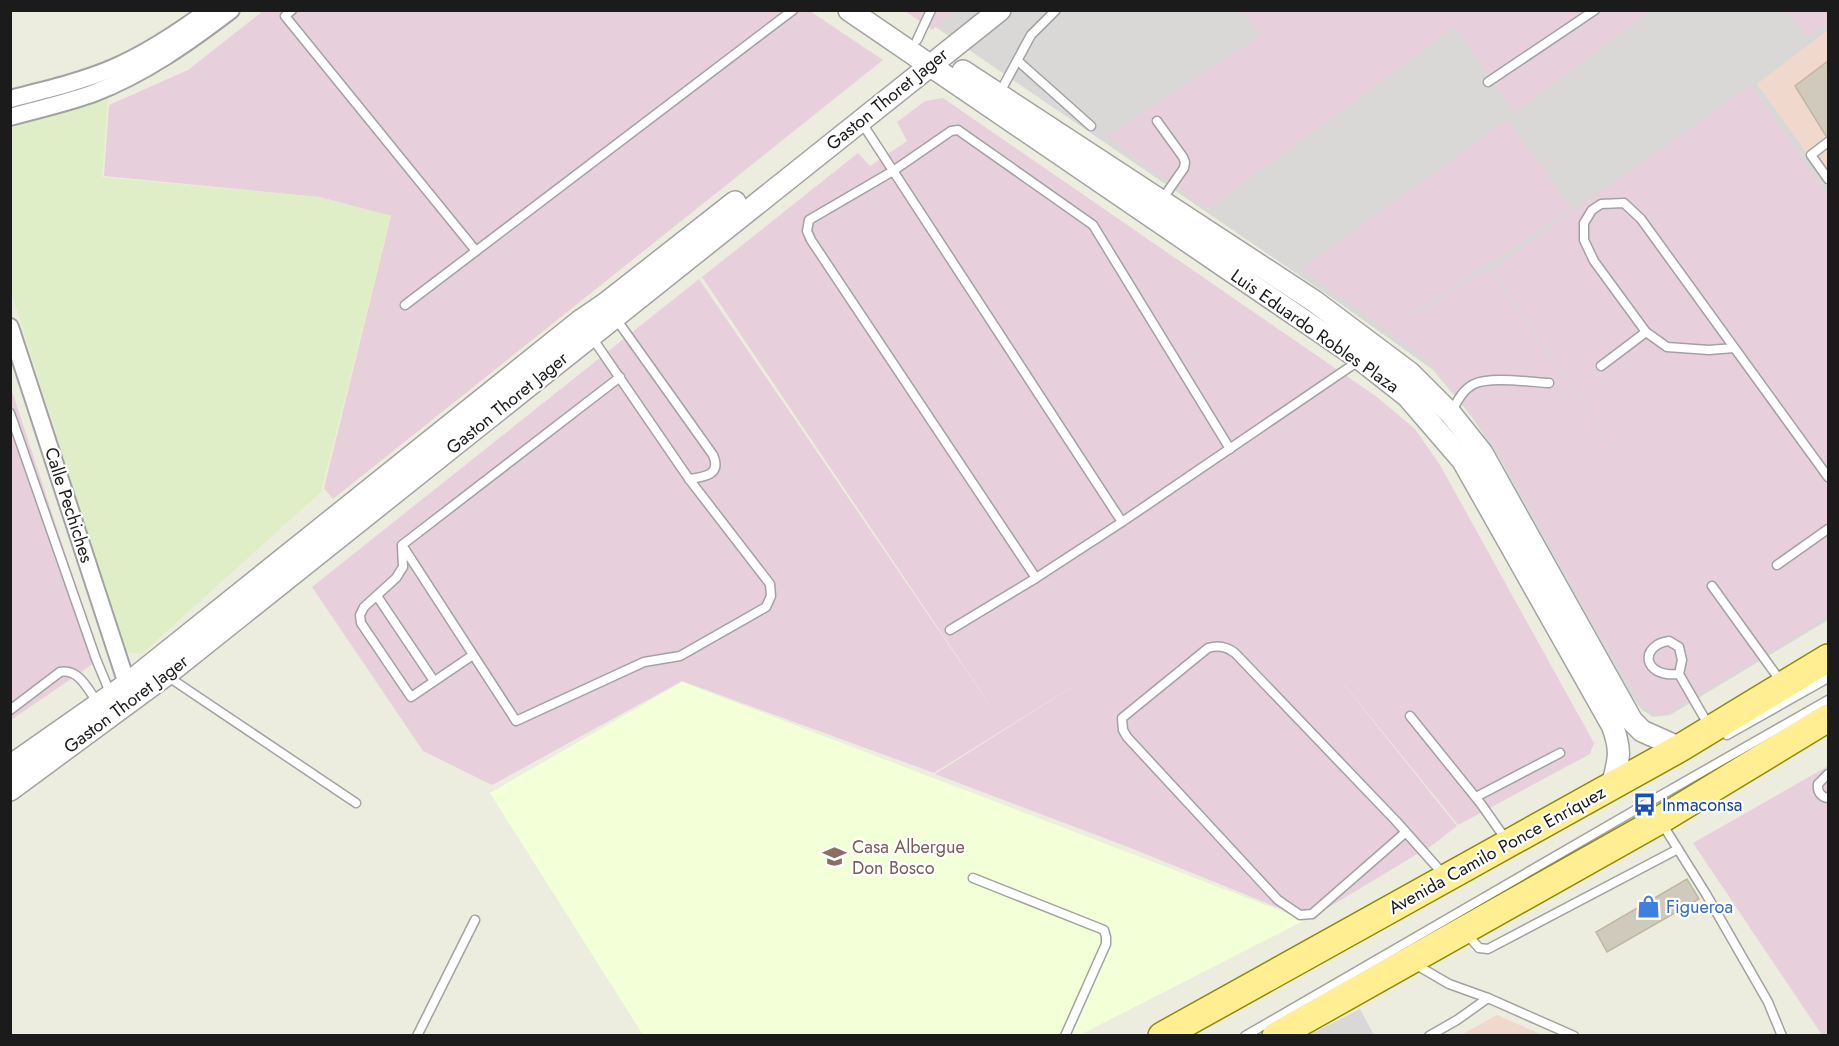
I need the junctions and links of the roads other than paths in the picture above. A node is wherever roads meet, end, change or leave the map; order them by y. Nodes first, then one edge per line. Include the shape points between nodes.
1 (209, 10) edge
2 (231, 10) edge
3 (793, 10) edge
4 (849, 10) edge
5 (875, 10) edge
6 (931, 10) edge
7 (978, 10) edge
8 (1000, 10) edge
9 (1056, 10) edge
10 (1595, 10) edge
11 (286, 12) edge
12 (927, 54) junction
13 (1018, 61) junction
14 (1488, 82) dead end
15 (999, 95) junction
16 (10, 99) edge
17 (10, 117) edge
18 (860, 120) junction
19 (1157, 121) dead end
20 (1090, 126) dead end
21 (1828, 142) edge
22 (893, 171) junction
23 (1828, 179) edge
24 (1161, 201) junction
25 (476, 251) junction
26 (405, 305) dead end
27 (610, 311) junction
28 (10, 327) edge
29 (586, 328) junction
30 (1646, 332) junction
31 (1734, 348) junction
32 (1360, 359) junction
33 (1601, 366) dead end
34 (620, 377) junction
35 (1549, 383) dead end
36 (10, 413) edge
37 (1451, 414) junction
38 (1230, 449) junction
39 (1828, 477) edge
40 (689, 479) junction
41 (1122, 522) junction
42 (1828, 529) edge
43 (402, 545) junction
44 (1777, 565) dead end
45 (1036, 578) junction
46 (1712, 586) dead end
47 (377, 596) junction
48 (950, 630) dead end
49 (473, 655) junction
50 (1828, 658) edge
51 (1679, 674) junction
52 (166, 675) junction
53 (1828, 678) edge
54 (434, 681) junction
55 (1784, 685) junction
56 (112, 694) junction
57 (1828, 700) edge
58 (10, 710) edge
59 (1410, 716) dead end
60 (1828, 718) edge
61 (1714, 734) junction
62 (1680, 748) junction
63 (1560, 753) dead end
64 (10, 766) edge
65 (1828, 774) edge
66 (1612, 786) junction
67 (10, 790) edge
68 (1476, 797) junction
69 (1828, 798) edge
70 (356, 803) dead end
71 (1660, 820) junction
72 (1406, 832) junction
73 (1508, 843) junction
74 (1678, 849) junction
75 (973, 878) dead end
76 (1447, 878) junction
77 (475, 920) dead end
78 (1464, 931) junction
79 (1411, 962) junction
80 (1488, 998) junction
81 (1280, 1034) edge
82 (417, 1035) edge
83 (1065, 1035) edge
84 (1162, 1035) edge
85 (1245, 1035) edge
86 (1429, 1035) edge
87 (1574, 1035) edge
88 (1782, 1035) edge

1 - 16 street via 175,35 112,68 83,80
2 - 17 street via 182,46 122,81
3 - 25 lane
4 - 12 street, Luis Eduardo Robles Plaza
5 - 12 street, Luis Eduardo Robles Plaza
6 - 12 lane
7 - 12 street, Gaston Thoret Jager
8 - 12 street, Gaston Thoret Jager
9 - 13 lane via 1031,35
10 - 14 lane
11 - 25 lane
12 - 15 street, Luis Eduardo Robles Plaza
12 - 18 street, Gaston Thoret Jager
12 - 27 street, Gaston Thoret Jager
12 - 32 street, Luis Eduardo Robles Plaza
13 - 15 lane
13 - 20 lane
15 - 24 street, Luis Eduardo Robles Plaza
18 - 22 lane
18 - 27 street, Gaston Thoret Jager
19 - 24 lane via 1185,162
21 - 23 lane via 1810,155
22 - 38 lane via 958,130 1093,225
22 - 41 lane
22 - 45 lane via 809,220 807,231
24 - 37 street, Luis Eduardo Robles Plaza via 1314,301 1410,373
25 - 26 lane
27 - 29 street, Gaston Thoret Jager
27 - 40 lane via 713,454 715,469
28 - 56 street, Calle Pechiches
29 - 34 lane
29 - 52 street, Gaston Thoret Jager
29 - 56 street, Gaston Thoret Jager
30 - 31 lane via 1667,347
30 - 31 lane via 1594,261 1584,240 1584,223 1601,204 1624,203 1641,219
30 - 33 lane
31 - 39 lane
32 - 38 lane
32 - 66 street, Luis Eduardo Robles Plaza via 1407,396 1463,461 1612,725 1620,755
34 - 40 lane
34 - 43 lane
35 - 37 lane via 1486,380 1473,384 1461,395
36 - 56 lane via 96,659
37 - 62 street, Luis Eduardo Robles Plaza via 1482,453 1632,721 1642,731
38 - 41 lane
40 - 49 lane via 770,584 771,596 766,607 680,656 644,662 516,721
41 - 45 lane
42 - 44 lane
43 - 47 lane via 403,567
43 - 49 lane
45 - 48 lane
46 - 55 lane
47 - 54 lane
47 - 54 lane via 364,607 362,623 411,697
49 - 54 lane
50 - 55 main road, Avenida Camilo Ponce Enríquez
51 - 51 lane via 1682,660 1678,647 1669,641 1657,645 1649,664 1665,674
51 - 61 lane
52 - 67 street, Gaston Thoret Jager
52 - 70 lane
53 - 61 lane, Avenida Camilo Ponce Enríquez
55 - 61 main road, Avenida Camilo Ponce Enríquez
56 - 58 lane via 68,670
56 - 64 street, Gaston Thoret Jager
57 - 85 lane, Avenida Camilo Ponce Enríquez
59 - 68 lane
60 - 71 main road
61 - 62 main road, Avenida Camilo Ponce Enríquez
62 - 66 main road, Avenida Camilo Ponce Enríquez
63 - 68 lane
65 - 69 lane via 1818,789
66 - 73 main road, Avenida Camilo Ponce Enríquez
68 - 73 lane
71 - 74 lane
71 - 78 main road
72 - 72 lane via 1228,648 1208,648 1122,718 1127,737 1278,900 1300,915 1312,914
72 - 76 lane
73 - 76 main road, Avenida Camilo Ponce Enríquez
74 - 78 lane via 1488,950 1479,948
74 - 88 lane via 1768,1002
75 - 83 lane via 1104,930 1106,944
76 - 84 main road, Avenida Camilo Ponce Enríquez
77 - 82 lane
78 - 79 main road
79 - 80 lane via 1449,984
79 - 81 main road
80 - 86 lane
80 - 87 lane

